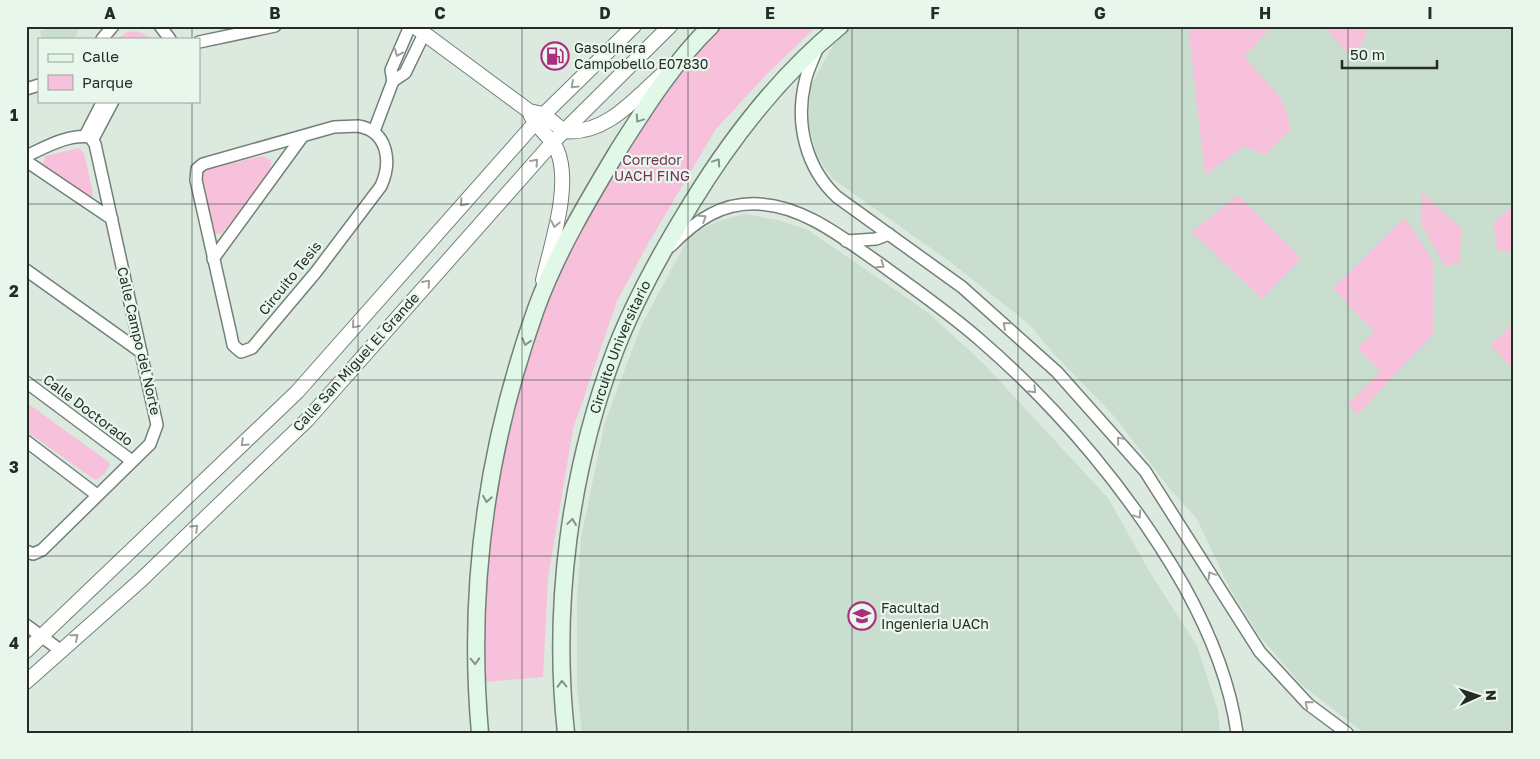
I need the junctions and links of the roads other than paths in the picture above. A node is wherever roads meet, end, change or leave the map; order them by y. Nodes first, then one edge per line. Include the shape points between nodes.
1 (112, 26) edge
2 (160, 26) edge
3 (275, 26) edge
4 (634, 26) edge
5 (670, 26) edge
6 (712, 26) edge
7 (840, 26) edge
8 (416, 29) edge
9 (103, 38) edge
10 (169, 38) edge
11 (200, 42) edge
12 (819, 44) junction
13 (682, 57) junction
14 (38, 85) edge
15 (26, 89) edge
16 (103, 102) edge
17 (112, 102) edge
18 (536, 116) junction
19 (374, 131) junction
20 (564, 132) junction
21 (89, 137) junction
22 (302, 137) junction
23 (553, 142) junction
24 (26, 156) edge
25 (26, 161) edge
26 (112, 219) junction
27 (889, 234) junction
28 (846, 241) junction
29 (213, 259) junction
30 (654, 263) junction
31 (26, 270) edge
32 (536, 308) junction
33 (141, 352) junction
34 (26, 382) edge
35 (26, 441) edge
36 (132, 461) junction
37 (97, 495) junction
38 (30, 552) edge
39 (26, 625) edge
40 (42, 636) junction
41 (60, 650) junction
42 (26, 651) edge
43 (26, 682) edge
44 (1337, 728) edge
45 (480, 733) edge
46 (566, 733) edge
47 (1237, 733) edge
48 (1347, 733) edge

1 - 9 street
2 - 10 street
3 - 11 street
4 -> 18 street, Calle San Miguel El Grande
5 - 20 street, Calle San Miguel El Grande
6 - 13 main road
7 - 12 main road, Circuito Universitario
8 - 18 street
8 - 19 street via 405,74 393,81
12 - 27 street via 805,82 802,101 803,136 808,154 828,188
30 -> 12 main road, Circuito Universitario via 736,136 787,74
13 - 20 street via 607,122 584,131
13 -> 32 main road via 596,187
14 - 15 street
16 - 21 street
17 - 21 street
18 - 20 street
18 - 23 street
18 -> 40 street, Calle San Miguel El Grande via 297,392
19 - 22 street, Circuito Tesis via 358,126 334,127
19 - 29 street, Circuito Tesis via 381,139 386,155 387,170 381,186 316,272 252,348 245,352 236,350 233,345
20 - 23 street, Calle San Miguel El Grande
21 - 24 street via 60,142
21 - 26 street, Calle Campo del Norte
22 - 29 street
22 - 29 street, Circuito Tesis via 203,164 197,169 196,180
23 -> 32 street via 561,165 560,200
41 -> 23 street, Calle San Miguel El Grande via 141,580 307,420
25 - 26 street
26 - 33 street, Calle Campo del Norte
27 - 28 street via 876,239
44 -> 27 street via 1293,690 1260,652 1162,495 1089,405 996,316
30 -> 28 street via 707,214 747,204 791,210
28 -> 47 street via 980,339 1032,388 1120,489 1168,559 1199,616 1228,692
46 -> 30 main road, Circuito Universitario via 562,689 562,604 580,477 615,350
31 - 33 street
32 -> 45 main road via 504,413 480,544 475,649
33 - 36 street, Calle Campo del Norte via 157,425 154,438
34 - 36 street, Calle Doctorado
35 - 37 street
36 - 37 street, Calle Campo del Norte
37 - 38 street, Calle Campo del Norte via 42,550
39 - 40 street
40 - 41 street
40 - 42 street, Calle San Miguel El Grande
41 - 43 street, Calle San Miguel El Grande
44 - 48 street

